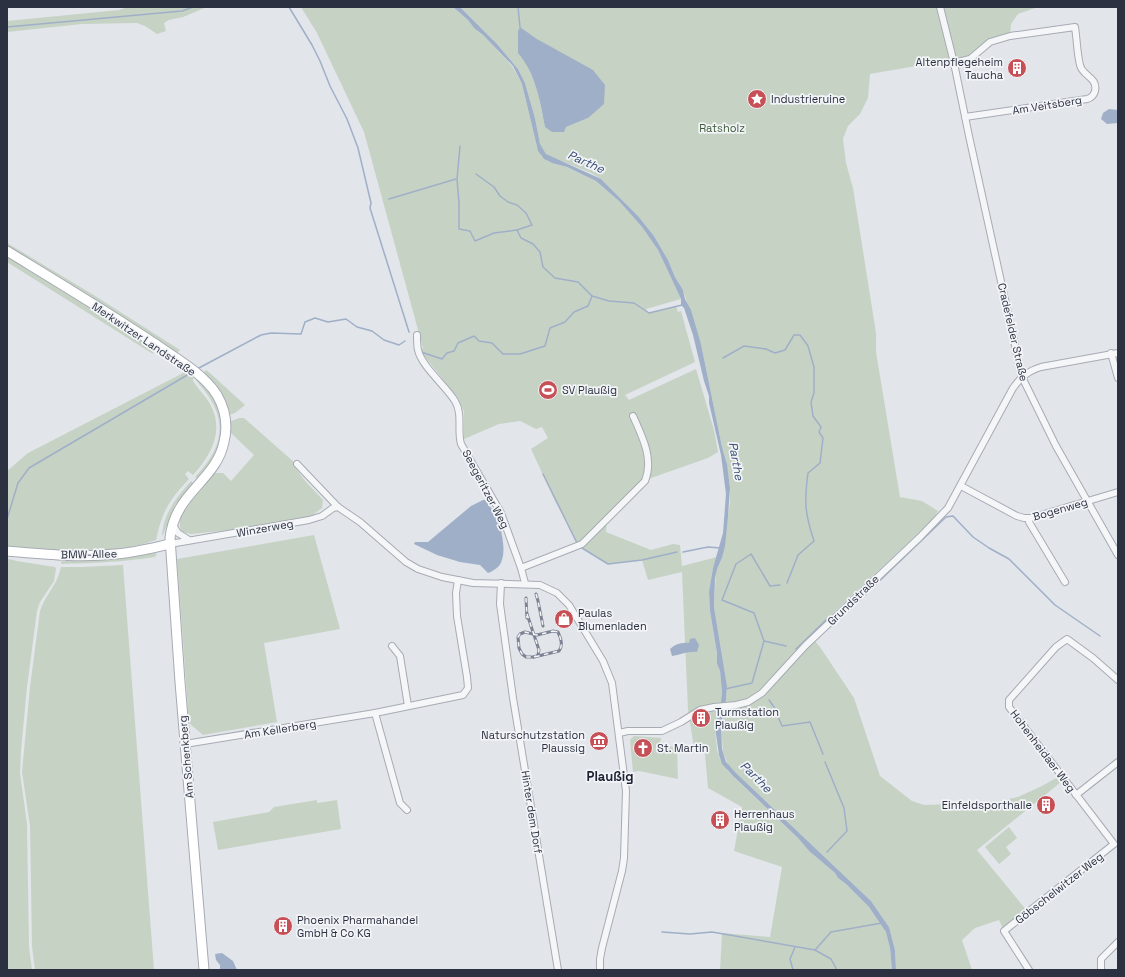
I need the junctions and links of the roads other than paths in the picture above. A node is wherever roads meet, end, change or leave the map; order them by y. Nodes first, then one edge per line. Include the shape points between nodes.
1 (940, 7) edge
2 (954, 63) junction
3 (965, 117) junction
4 (7, 251) edge
5 (417, 335) dead end
6 (1115, 353) edge
7 (1022, 377) junction
8 (1118, 378) edge
9 (633, 416) dead end
10 (297, 464) dead end
11 (961, 486) junction
12 (1118, 492) edge
13 (1088, 501) junction
14 (338, 506) junction
15 (1028, 518) junction
16 (172, 524) junction
17 (189, 540) junction
18 (170, 544) junction
19 (7, 551) edge
20 (1118, 555) edge
21 (521, 568) junction
22 (458, 580) junction
23 (1065, 582) dead end
24 (501, 583) junction
25 (526, 583) junction
26 (392, 646) dead end
27 (1118, 680) edge
28 (408, 706) junction
29 (375, 713) junction
30 (619, 733) junction
31 (185, 744) junction
32 (1118, 762) edge
33 (1076, 795) junction
34 (407, 810) dead end
35 (1114, 844) joint
36 (1118, 942) edge
37 (204, 970) edge
38 (558, 970) edge
39 (600, 970) edge
40 (1029, 970) edge
41 (1101, 970) edge

1 - 2 street
2 - 3 street
2 - 3 street, Am Veitsberg via 970,59 990,42 1003,38 1075,28 1080,68 1096,86 1094,94 1086,99
3 - 7 street, Cradefelder Straße
4 - 16 main road, Merkwitzer Landstraße via 140,334 193,371 216,395 225,419 226,436 222,450 215,465 179,507
5 - 21 street, Seegeritzer Weg via 418,352 456,402 461,444 501,513
6 - 7 street via 1041,367
6 - 8 street
7 - 11 street, Grundstraße via 1013,388
7 - 13 street, Cradefelder Straße via 1056,446
9 - 21 street via 647,453 648,473 645,481 582,544
10 - 14 street
11 - 15 street, Bogenweg via 1017,516
11 - 30 street, Grundstraße via 948,508 805,646 762,693 748,702 700,710 662,731
12 - 13 street, Bogenweg
13 - 15 street, Bogenweg
13 - 20 street, Cradefelder Straße
14 - 17 street, Winzerweg via 322,516 309,520
14 - 22 street via 406,562 418,569
15 - 23 street
16 - 17 street via 178,533
16 - 18 main road, Merkwitzer Landstraße
17 - 18 street, Winzerweg
18 - 19 main road, BMW-Allee via 134,552 87,556
18 - 31 main road, Am Schenkberg
21 - 25 street, Seegeritzer Weg
22 - 24 street
22 - 28 street, Am Kellerberg via 457,616 468,688 463,695
24 - 25 street
24 - 38 street, Hinter dem Dorf via 500,604 513,698
25 - 30 street via 540,584 557,593 576,616 608,672
26 - 28 street via 400,656
27 - 33 street, Hohenheidaer Weg via 1067,639 1056,647 1009,700 1009,707
28 - 29 street, Am Kellerberg
29 - 31 street, Am Kellerberg
29 - 34 street via 400,803
30 - 39 street via 626,791 624,858 601,954
31 - 37 main road, Am Schenkberg
32 - 33 street
33 - 35 street, Hohenheidaer Weg
35 - 40 street, Göbschelwitzer Weg via 1004,931
36 - 41 street via 1101,959

